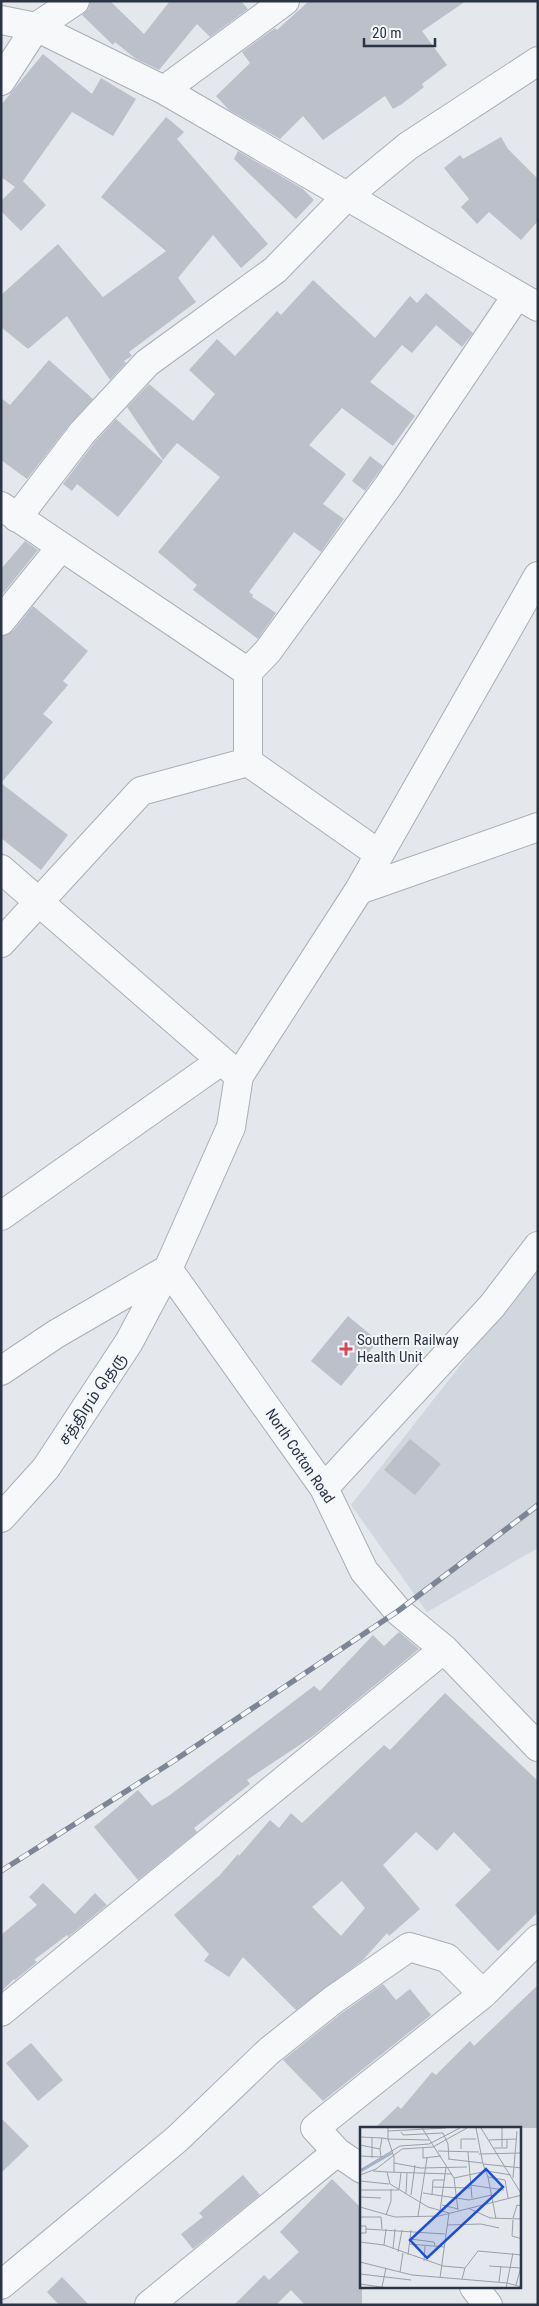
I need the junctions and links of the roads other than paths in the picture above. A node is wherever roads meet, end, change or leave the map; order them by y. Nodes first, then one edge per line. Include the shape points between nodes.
1 (75, 1) edge
2 (285, 1) edge
3 (1, 20) edge
4 (36, 27) junction
5 (538, 61) edge
6 (1, 81) edge
7 (164, 90) junction
8 (346, 197) junction
9 (527, 301) edge
10 (9, 512) edge
11 (61, 547) junction
12 (538, 576) edge
13 (1, 621) edge
14 (248, 672) junction
15 (248, 762) junction
16 (538, 828) edge
17 (379, 854) junction
18 (1, 869) edge
19 (360, 890) junction
20 (37, 902) junction
21 (1, 943) edge
22 (230, 1069) junction
23 (1, 1216) edge
24 (538, 1246) edge
25 (168, 1269) junction
26 (1, 1371) edge
27 (324, 1488) junction
28 (1, 1518) edge
29 (444, 1649) junction
30 (538, 1747) edge
31 (538, 1939) edge
32 (483, 1994) junction
33 (1, 2012) edge
34 (337, 2152) junction
35 (360, 2168) edge
36 (1, 2286) edge
37 (475, 2288) edge
38 (149, 2305) edge
39 (488, 2305) edge

1 - 4 street
2 - 7 street
3 - 4 street
4 - 6 street
4 - 7 street
5 - 8 street via 408,146
7 - 8 street
8 - 9 street
8 - 10 street via 275,270 147,363
9 - 14 street via 268,651
10 - 11 street
11 - 13 street
11 - 14 street
12 - 17 street
14 - 15 street
15 - 17 street
15 - 20 street via 141,791
16 - 19 street
17 - 19 street
18 - 20 street
19 - 22 street
20 - 21 street
20 - 22 street
22 - 23 street
22 - 25 street, சத்திரம் தெரு via 231,1127
24 - 27 street via 492,1306
25 - 26 street via 56,1334
25 - 27 street, North Cotton Road
25 - 28 street, சத்திரம் தெரு via 129,1342 67,1437 46,1468
27 - 29 street, North Cotton Road via 364,1571 398,1611
29 - 30 street, North Cotton Road
29 - 33 street
31 - 32 street
32 - 34 street via 315,2128
32 - 36 street via 447,1958 409,1947 269,2050 177,2139
34 - 35 street
34 - 38 street
37 - 39 street

